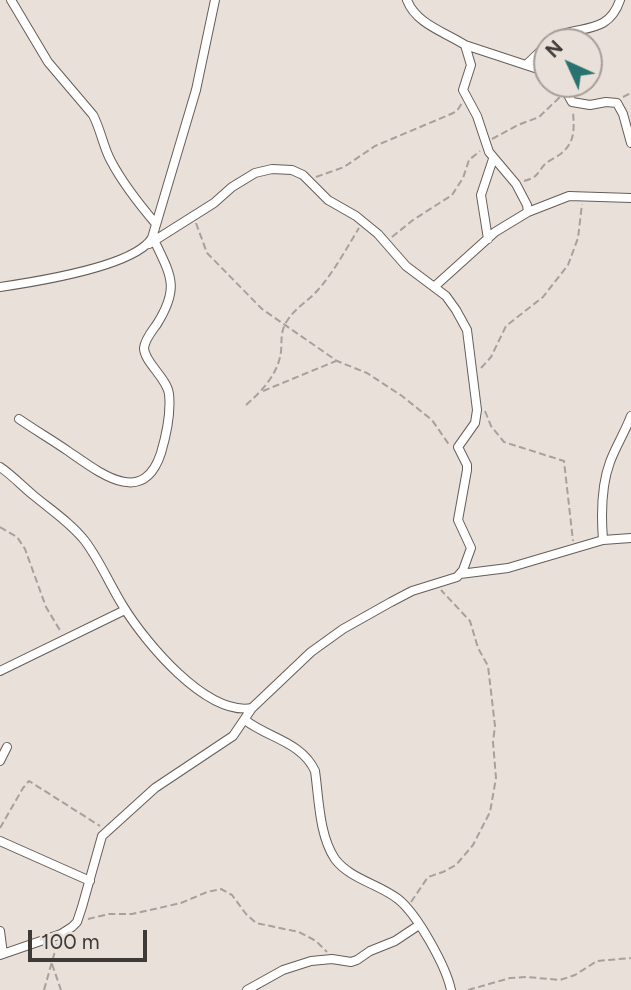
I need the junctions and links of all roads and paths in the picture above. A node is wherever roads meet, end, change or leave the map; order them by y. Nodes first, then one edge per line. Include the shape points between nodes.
1 (11, 0) edge
2 (215, 0) edge
3 (407, 0) edge
4 (620, 0) edge
5 (593, 28) edge
6 (465, 45) junction
7 (533, 58) edge
8 (527, 64) junction
9 (533, 66) edge
10 (631, 93) edge
11 (466, 96) junction
12 (555, 98) edge
13 (570, 98) edge
14 (572, 102) junction
15 (617, 103) junction
16 (631, 143) edge
17 (486, 144) junction
18 (493, 159) junction
19 (309, 180) junction
20 (516, 184) junction
21 (583, 195) junction
22 (631, 198) edge
23 (528, 212) junction
24 (194, 215) junction
25 (364, 222) junction
26 (156, 224) junction
27 (488, 239) junction
28 (151, 242) junction
29 (385, 243) junction
30 (0, 287) edge
31 (434, 287) junction
32 (284, 326) junction
33 (337, 361) junction
34 (472, 377) junction
35 (261, 392) junction
36 (246, 405) dead end
37 (484, 410) dead end
38 (631, 416) edge
39 (19, 419) dead end
40 (454, 452) dead end
41 (0, 467) edge
42 (0, 527) edge
43 (631, 538) edge
44 (603, 540) junction
45 (574, 548) junction
46 (459, 574) junction
47 (434, 585) junction
48 (125, 610) junction
49 (65, 638) junction
50 (0, 671) edge
51 (252, 708) junction
52 (245, 720) junction
53 (6, 747) dead end
54 (0, 761) edge
55 (0, 828) edge
56 (107, 830) junction
57 (0, 841) edge
58 (90, 881) junction
59 (408, 908) junction
60 (77, 922) junction
61 (419, 925) junction
62 (1, 933) edge
63 (61, 934) junction
64 (15, 950) junction
65 (2, 955) edge
66 (631, 958) edge
67 (332, 959) junction
68 (52, 963) junction
69 (44, 990) edge
70 (61, 990) edge
71 (247, 990) edge
72 (451, 990) edge
73 (468, 990) edge

1 - 26 street via 48,62 93,115 110,160
2 - 26 street via 196,90
3 - 6 street via 436,30
4 - 5 street via 616,11
6 - 8 street
6 - 11 street via 471,65 463,87
7 - 8 street
8 - 9 street
10 - 15 path
11 - 17 street
11 - 19 path via 450,114
12 - 17 path via 539,117
13 - 14 street
14 - 15 street
14 - 20 path via 575,133 570,144 546,163 537,177
15 - 16 street
17 - 18 street
17 - 29 path via 469,160 452,195
18 - 20 street
18 - 27 street via 481,195
19 - 24 street via 292,170 254,173
19 - 25 street via 328,200
20 - 23 street
21 - 22 street
21 - 23 street
21 - 34 path via 578,238 568,265 543,297 506,326 491,357
23 - 27 street
24 - 28 street
24 - 32 path via 207,253
25 - 29 street
25 - 32 path via 332,272
26 - 28 street
27 - 31 street
28 - 30 street via 82,272
28 - 39 street via 172,277 172,287 144,351 169,393 163,447 154,471 137,483 102,475
29 - 31 street via 405,266
31 - 34 street via 446,296 467,330
32 - 33 path
32 - 35 path via 278,363
33 - 35 path
33 - 40 path via 367,373 432,419
34 - 46 street via 476,418 458,447 467,465 458,520 471,548
35 - 36 path
37 - 45 path via 504,442 564,461
38 - 44 street via 606,476
41 - 48 street via 86,543
42 - 49 path via 18,537 46,607
43 - 44 street
44 - 45 street
45 - 46 street via 508,568
46 - 47 street
47 - 51 street via 412,591 342,629
47 - 59 path via 470,621 488,666 496,778 491,812 473,845 456,865 428,877
48 - 49 street
48 - 51 street via 180,676 216,702 241,710
49 - 50 street
51 - 52 street
52 - 56 street via 233,736 155,788
52 - 59 street via 311,761 326,839 337,862
53 - 54 street
55 - 56 path via 29,781
56 - 58 street via 99,841
57 - 58 street
58 - 60 street
59 - 61 street
60 - 63 street
60 - 67 path via 132,914 221,890 232,895 251,920 310,937
61 - 67 street via 357,960
61 - 72 street via 447,972
62 - 64 street
62 - 65 street
63 - 64 street
63 - 68 path
64 - 65 street
66 - 73 path via 597,961 560,980 510,978
67 - 71 street via 298,964
68 - 69 path
68 - 70 path

